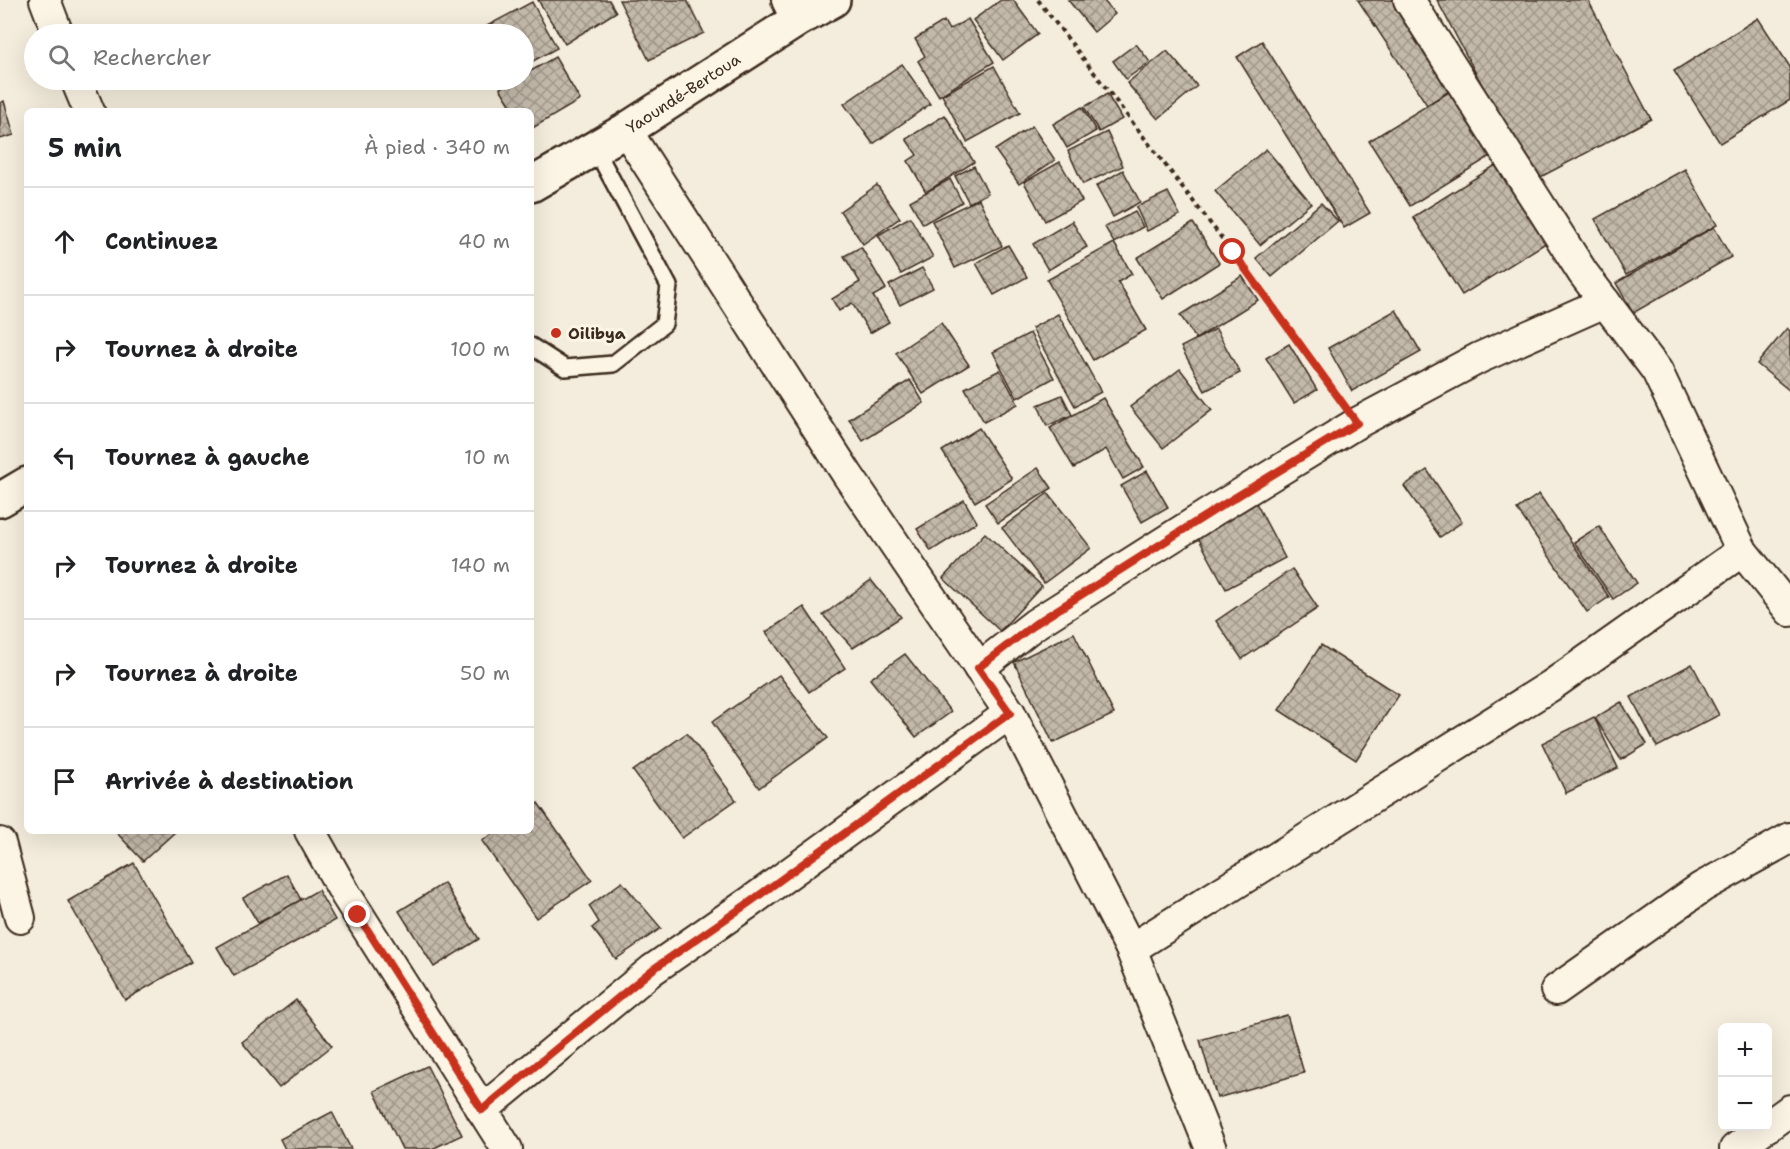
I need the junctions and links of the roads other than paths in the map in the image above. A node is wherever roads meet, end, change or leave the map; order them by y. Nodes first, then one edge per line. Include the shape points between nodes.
1 (45, 0) edge
2 (834, 0) edge
3 (1409, 0) edge
4 (792, 10) edge
5 (54, 24) edge
6 (80, 90) edge
7 (88, 108) edge
8 (626, 130) junction
9 (595, 148) junction
10 (534, 183) edge
11 (1605, 302) junction
12 (534, 348) edge
13 (24, 486) edge
14 (0, 500) edge
15 (1742, 551) junction
16 (1790, 610) edge
17 (978, 668) junction
18 (1010, 713) junction
19 (312, 834) edge
20 (1790, 838) edge
21 (0, 843) edge
22 (20, 918) dead end
23 (1131, 949) junction
24 (1556, 990) dead end
25 (482, 1110) junction
26 (1790, 1110) edge
27 (1772, 1123) edge
28 (1760, 1131) edge
29 (504, 1148) edge
30 (1211, 1149) edge
31 (1735, 1149) edge

1 - 5 street
2 - 4 highway, Yaoundé-Bertoua
3 - 11 street
4 - 8 highway, Yaoundé-Bertoua
6 - 7 street
8 - 9 highway, Yaoundé-Bertoua
8 - 17 street via 846,474
9 - 10 highway, Yaoundé-Bertoua
9 - 12 lane via 669,286 664,324 613,363 565,368
11 - 15 street via 1657,371
11 - 17 street via 1479,358 1357,423 1035,624
13 - 14 highway
15 - 16 street
15 - 23 street via 1552,685
17 - 18 street
18 - 23 street
18 - 25 street via 652,970
19 - 25 street
20 - 24 street via 1702,887
21 - 22 street
23 - 30 street
25 - 29 street
26 - 27 street
28 - 31 street

